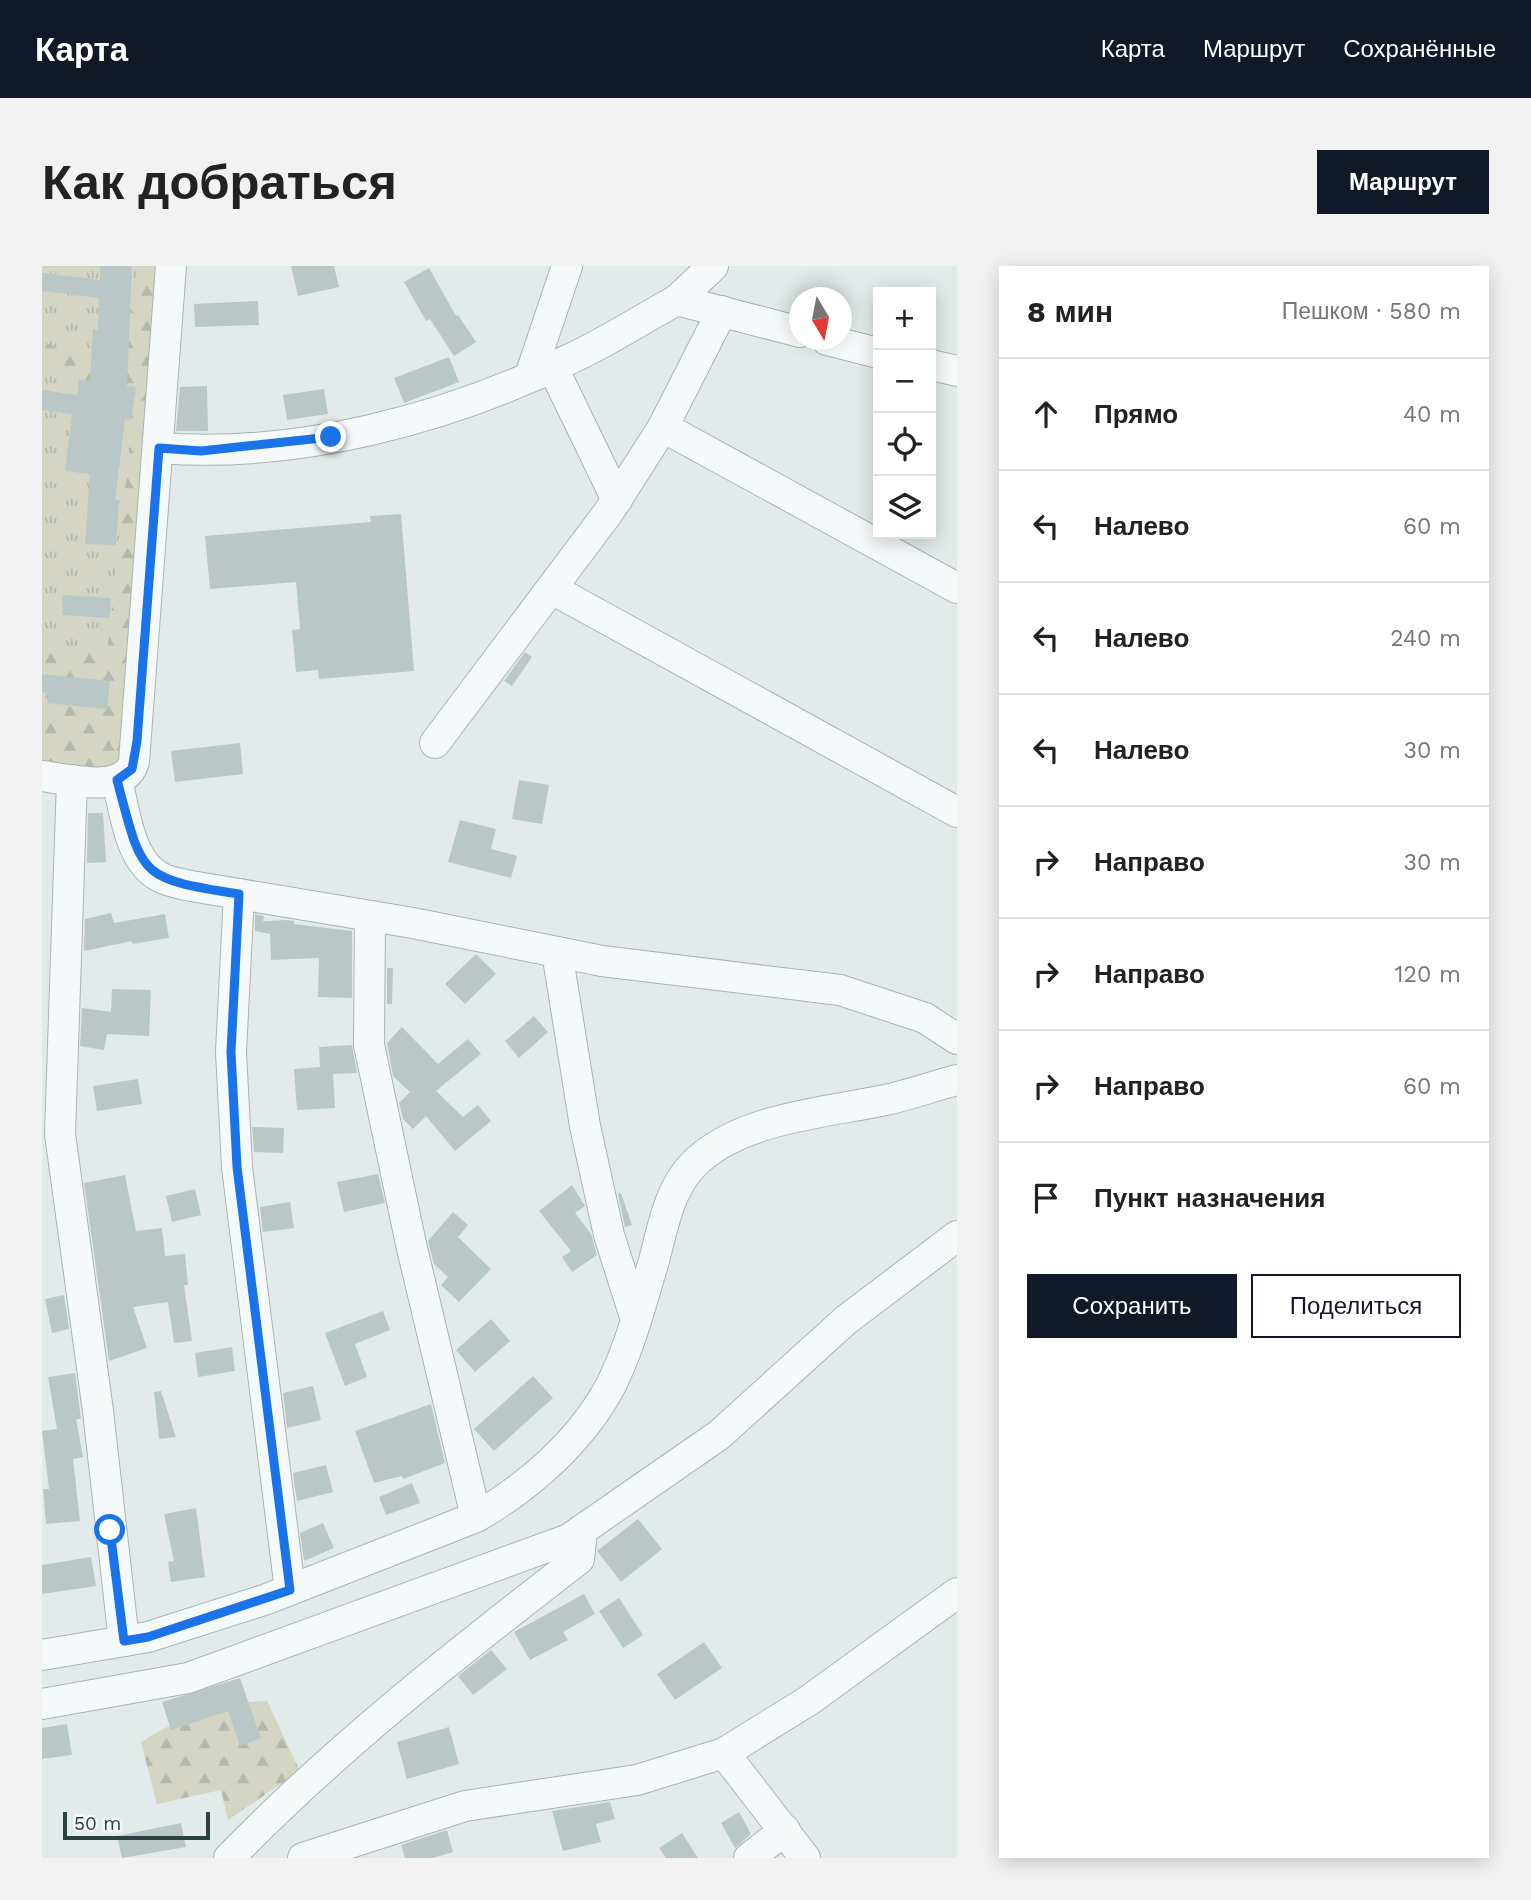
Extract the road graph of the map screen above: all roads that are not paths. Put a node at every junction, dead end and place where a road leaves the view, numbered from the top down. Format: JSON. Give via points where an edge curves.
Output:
{"nodes":[{"id":1,"x":171,"y":266,"type":"edge"},
{"id":2,"x":567,"y":266,"type":"edge"},
{"id":3,"x":713,"y":266,"type":"edge"},
{"id":4,"x":677,"y":300,"type":"junction"},
{"id":5,"x":722,"y":312,"type":"junction"},
{"id":6,"x":789,"y":329,"type":"edge"},
{"id":7,"x":852,"y":346,"type":"edge"},
{"id":8,"x":873,"y":352,"type":"edge"},
{"id":9,"x":936,"y":366,"type":"edge"},
{"id":10,"x":957,"y":371,"type":"edge"},
{"id":11,"x":541,"y":372,"type":"junction"},
{"id":12,"x":663,"y":427,"type":"junction"},
{"id":13,"x":159,"y":448,"type":"junction"},
{"id":14,"x":617,"y":500,"type":"junction"},
{"id":15,"x":957,"y":588,"type":"edge"},
{"id":16,"x":552,"y":589,"type":"junction"},
{"id":17,"x":435,"y":744,"type":"dead end"},
{"id":18,"x":42,"y":776,"type":"edge"},
{"id":19,"x":72,"y":780,"type":"junction"},
{"id":20,"x":117,"y":780,"type":"junction"},
{"id":21,"x":957,"y":812,"type":"edge"},
{"id":22,"x":239,"y":894,"type":"junction"},
{"id":23,"x":370,"y":916,"type":"junction"},
{"id":24,"x":557,"y":952,"type":"junction"},
{"id":25,"x":957,"y":1039,"type":"edge"},
{"id":26,"x":957,"y":1080,"type":"edge"},
{"id":27,"x":957,"y":1236,"type":"edge"},
{"id":28,"x":636,"y":1321,"type":"junction"},
{"id":29,"x":476,"y":1517,"type":"junction"},
{"id":30,"x":582,"y":1531,"type":"junction"},
{"id":31,"x":290,"y":1590,"type":"junction"},
{"id":32,"x":957,"y":1593,"type":"edge"},
{"id":33,"x":124,"y":1641,"type":"junction"},
{"id":34,"x":42,"y":1655,"type":"edge"},
{"id":35,"x":42,"y":1704,"type":"edge"},
{"id":36,"x":724,"y":1754,"type":"junction"},
{"id":37,"x":785,"y":1830,"type":"junction"},
{"id":38,"x":229,"y":1858,"type":"edge"},
{"id":39,"x":303,"y":1858,"type":"edge"},
{"id":40,"x":749,"y":1858,"type":"edge"},
{"id":41,"x":805,"y":1858,"type":"edge"}],
"edges":[{"from":1,"to":13,"type":"street"},
{"from":2,"to":11,"type":"street"},
{"from":3,"to":4,"type":"street"},
{"from":4,"to":5,"type":"street"},
{"from":4,"to":11,"type":"street"},
{"from":5,"to":6,"type":"street"},
{"from":5,"to":12,"type":"street"},
{"from":7,"to":8,"type":"street"},
{"from":9,"to":10,"type":"street"},
{"from":11,"to":13,"type":"street","via":[[456,407],[396,425],[226,449]]},
{"from":11,"to":14,"type":"street"},
{"from":12,"to":14,"type":"street"},
{"from":12,"to":15,"type":"street"},
{"from":13,"to":20,"type":"street","via":[[137,741],[132,769]]},
{"from":14,"to":16,"type":"street"},
{"from":16,"to":17,"type":"street"},
{"from":16,"to":21,"type":"street"},
{"from":18,"to":19,"type":"street"},
{"from":19,"to":20,"type":"street"},
{"from":19,"to":33,"type":"street","via":[[60,1134]]},
{"from":20,"to":22,"type":"street","via":[[139,855],[148,869],[161,878]]},
{"from":22,"to":23,"type":"street"},
{"from":22,"to":31,"type":"street","via":[[231,1052],[237,1167]]},
{"from":23,"to":24,"type":"street"},
{"from":23,"to":29,"type":"street","via":[[369,1045]]},
{"from":24,"to":25,"type":"street","via":[[840,990],[925,1018]]},
{"from":24,"to":28,"type":"street","via":[[593,1162],[609,1235]]},
{"from":26,"to":28,"type":"street","via":[[888,1100],[777,1120],[722,1144],[692,1166],[671,1200]]},
{"from":27,"to":30,"type":"street","via":[[846,1320],[719,1435]]},
{"from":28,"to":29,"type":"street","via":[[611,1385],[565,1449]]},
{"from":29,"to":31,"type":"street"},
{"from":30,"to":35,"type":"street","via":[[188,1678]]},
{"from":30,"to":38,"type":"street","via":[[579,1559],[433,1672],[275,1811]]},
{"from":31,"to":33,"type":"street"},
{"from":32,"to":36,"type":"street","via":[[808,1701]]},
{"from":33,"to":34,"type":"street"},
{"from":36,"to":37,"type":"street"},
{"from":36,"to":39,"type":"street","via":[[637,1780],[465,1806]]},
{"from":37,"to":40,"type":"street"},
{"from":37,"to":41,"type":"street"}]}
